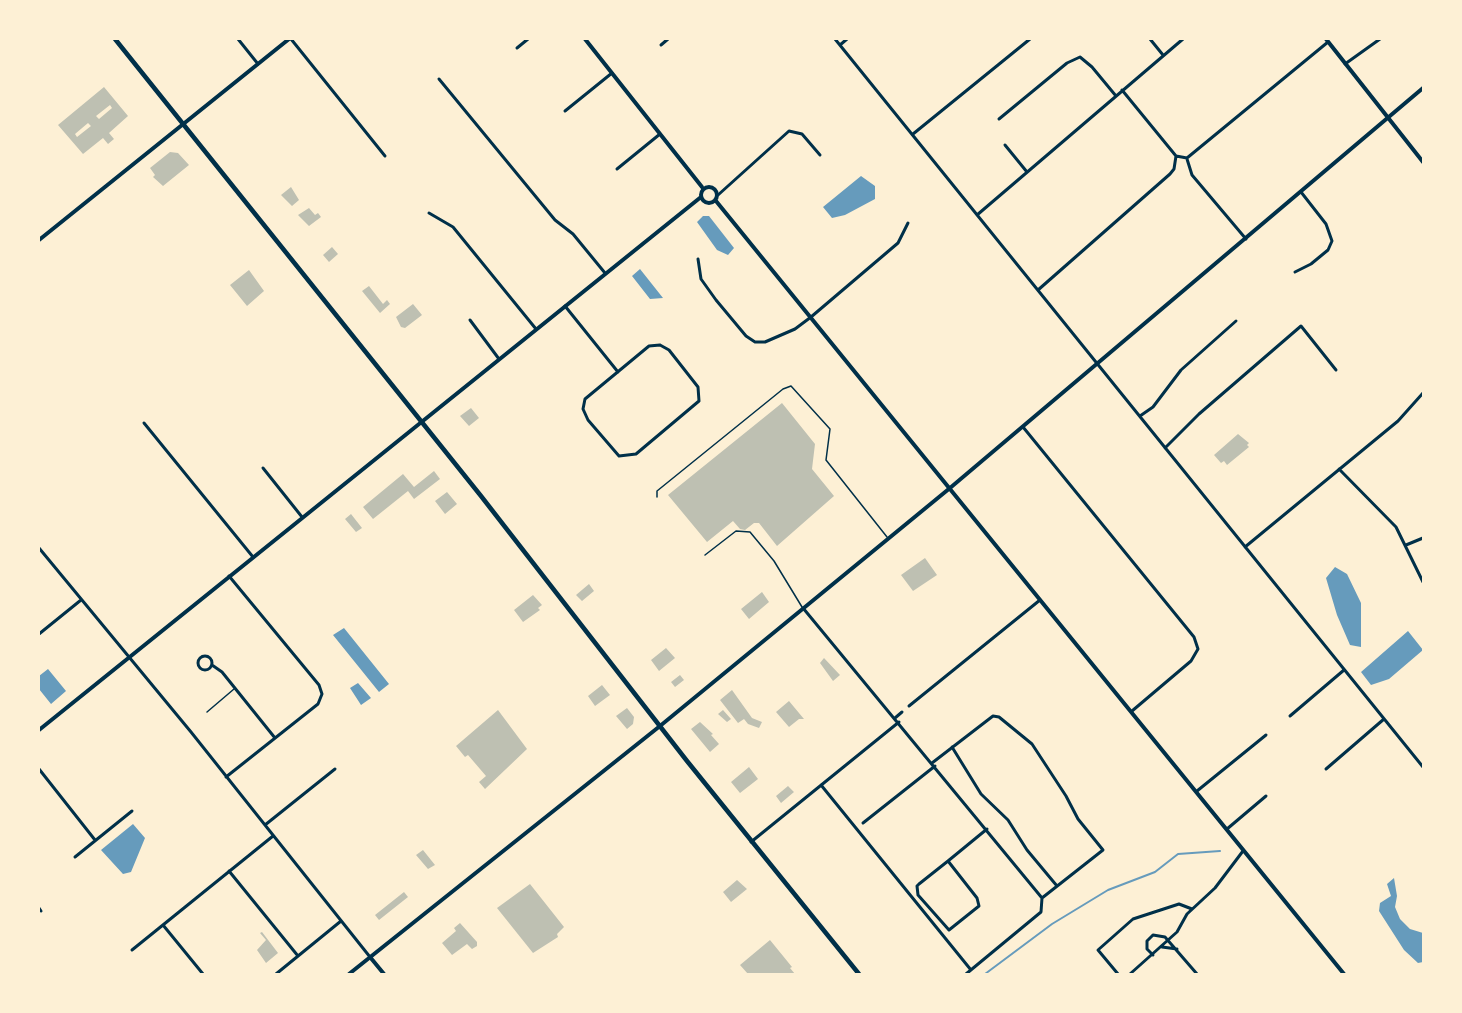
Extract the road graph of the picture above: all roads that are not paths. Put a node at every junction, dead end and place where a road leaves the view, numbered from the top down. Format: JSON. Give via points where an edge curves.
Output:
{"nodes":[{"id":1,"x":115,"y":39,"type":"edge"},
{"id":2,"x":238,"y":39,"type":"edge"},
{"id":3,"x":290,"y":39,"type":"edge"},
{"id":4,"x":528,"y":39,"type":"edge"},
{"id":5,"x":585,"y":39,"type":"edge"},
{"id":6,"x":668,"y":39,"type":"edge"},
{"id":7,"x":835,"y":39,"type":"edge"},
{"id":8,"x":847,"y":39,"type":"edge"},
{"id":9,"x":1030,"y":39,"type":"edge"},
{"id":10,"x":1150,"y":39,"type":"edge"},
{"id":11,"x":1183,"y":39,"type":"edge"},
{"id":12,"x":1380,"y":39,"type":"edge"},
{"id":13,"x":1327,"y":41,"type":"edge"},
{"id":14,"x":661,"y":45,"type":"dead end"},
{"id":15,"x":840,"y":45,"type":"junction"},
{"id":16,"x":517,"y":48,"type":"dead end"},
{"id":17,"x":1163,"y":55,"type":"junction"},
{"id":18,"x":258,"y":64,"type":"junction"},
{"id":19,"x":1345,"y":64,"type":"junction"},
{"id":20,"x":612,"y":73,"type":"junction"},
{"id":21,"x":440,"y":79,"type":"dead end"},
{"id":22,"x":1423,"y":88,"type":"edge"},
{"id":23,"x":1122,"y":90,"type":"junction"},
{"id":24,"x":1116,"y":96,"type":"junction"},
{"id":25,"x":566,"y":111,"type":"dead end"},
{"id":26,"x":999,"y":119,"type":"dead end"},
{"id":27,"x":1388,"y":119,"type":"junction"},
{"id":28,"x":184,"y":123,"type":"junction"},
{"id":29,"x":660,"y":134,"type":"junction"},
{"id":30,"x":912,"y":135,"type":"junction"},
{"id":31,"x":1005,"y":145,"type":"dead end"},
{"id":32,"x":820,"y":155,"type":"dead end"},
{"id":33,"x":385,"y":156,"type":"dead end"},
{"id":34,"x":1176,"y":156,"type":"junction"},
{"id":35,"x":1185,"y":159,"type":"junction"},
{"id":36,"x":1423,"y":162,"type":"edge"},
{"id":37,"x":617,"y":169,"type":"dead end"},
{"id":38,"x":1027,"y":172,"type":"junction"},
{"id":39,"x":702,"y":187,"type":"junction"},
{"id":40,"x":1300,"y":192,"type":"junction"},
{"id":41,"x":718,"y":195,"type":"junction"},
{"id":42,"x":701,"y":196,"type":"junction"},
{"id":43,"x":716,"y":201,"type":"junction"},
{"id":44,"x":429,"y":213,"type":"dead end"},
{"id":45,"x":977,"y":215,"type":"junction"},
{"id":46,"x":908,"y":223,"type":"dead end"},
{"id":47,"x":1246,"y":239,"type":"junction"},
{"id":48,"x":39,"y":240,"type":"edge"},
{"id":49,"x":698,"y":259,"type":"dead end"},
{"id":50,"x":1295,"y":272,"type":"dead end"},
{"id":51,"x":605,"y":273,"type":"junction"},
{"id":52,"x":1038,"y":290,"type":"junction"},
{"id":53,"x":564,"y":306,"type":"junction"},
{"id":54,"x":811,"y":317,"type":"junction"},
{"id":55,"x":470,"y":320,"type":"dead end"},
{"id":56,"x":1236,"y":321,"type":"dead end"},
{"id":57,"x":536,"y":329,"type":"junction"},
{"id":58,"x":499,"y":359,"type":"junction"},
{"id":59,"x":1097,"y":364,"type":"junction"},
{"id":60,"x":1336,"y":370,"type":"dead end"},
{"id":61,"x":618,"y":372,"type":"junction"},
{"id":62,"x":1423,"y":393,"type":"edge"},
{"id":63,"x":1140,"y":416,"type":"junction"},
{"id":64,"x":421,"y":422,"type":"junction"},
{"id":65,"x":144,"y":423,"type":"dead end"},
{"id":66,"x":1023,"y":427,"type":"junction"},
{"id":67,"x":1166,"y":448,"type":"junction"},
{"id":68,"x":263,"y":468,"type":"dead end"},
{"id":69,"x":1339,"y":469,"type":"junction"},
{"id":70,"x":950,"y":488,"type":"junction"},
{"id":71,"x":657,"y":497,"type":"dead end"},
{"id":72,"x":302,"y":517,"type":"junction"},
{"id":73,"x":888,"y":538,"type":"junction"},
{"id":74,"x":1423,"y":538,"type":"edge"},
{"id":75,"x":1406,"y":545,"type":"junction"},
{"id":76,"x":1245,"y":547,"type":"junction"},
{"id":77,"x":39,"y":549,"type":"edge"},
{"id":78,"x":705,"y":555,"type":"dead end"},
{"id":79,"x":253,"y":557,"type":"junction"},
{"id":80,"x":229,"y":576,"type":"junction"},
{"id":81,"x":1423,"y":582,"type":"edge"},
{"id":82,"x":81,"y":600,"type":"junction"},
{"id":83,"x":1040,"y":600,"type":"junction"},
{"id":84,"x":803,"y":608,"type":"junction"},
{"id":85,"x":39,"y":634,"type":"edge"},
{"id":86,"x":129,"y":658,"type":"junction"},
{"id":87,"x":212,"y":665,"type":"junction"},
{"id":88,"x":1344,"y":670,"type":"junction"},
{"id":89,"x":235,"y":688,"type":"junction"},
{"id":90,"x":909,"y":706,"type":"dead end"},
{"id":91,"x":1132,"y":711,"type":"junction"},
{"id":92,"x":207,"y":712,"type":"dead end"},
{"id":93,"x":902,"y":712,"type":"dead end"},
{"id":94,"x":1290,"y":716,"type":"dead end"},
{"id":95,"x":895,"y":718,"type":"junction"},
{"id":96,"x":1384,"y":719,"type":"junction"},
{"id":97,"x":898,"y":722,"type":"junction"},
{"id":98,"x":660,"y":726,"type":"junction"},
{"id":99,"x":39,"y":730,"type":"edge"},
{"id":100,"x":1266,"y":735,"type":"dead end"},
{"id":101,"x":275,"y":738,"type":"junction"},
{"id":102,"x":952,"y":747,"type":"junction"},
{"id":103,"x":934,"y":765,"type":"junction"},
{"id":104,"x":1423,"y":767,"type":"edge"},
{"id":105,"x":39,"y":769,"type":"edge"},
{"id":106,"x":335,"y":769,"type":"dead end"},
{"id":107,"x":1326,"y":769,"type":"dead end"},
{"id":108,"x":226,"y":777,"type":"junction"},
{"id":109,"x":820,"y":785,"type":"junction"},
{"id":110,"x":1197,"y":791,"type":"junction"},
{"id":111,"x":1266,"y":796,"type":"dead end"},
{"id":112,"x":132,"y":811,"type":"dead end"},
{"id":113,"x":863,"y":823,"type":"dead end"},
{"id":114,"x":265,"y":825,"type":"junction"},
{"id":115,"x":987,"y":829,"type":"junction"},
{"id":116,"x":1227,"y":829,"type":"junction"},
{"id":117,"x":273,"y":836,"type":"junction"},
{"id":118,"x":96,"y":840,"type":"junction"},
{"id":119,"x":752,"y":842,"type":"junction"},
{"id":120,"x":1244,"y":850,"type":"junction"},
{"id":121,"x":75,"y":857,"type":"dead end"},
{"id":122,"x":948,"y":861,"type":"junction"},
{"id":123,"x":229,"y":871,"type":"junction"},
{"id":124,"x":1057,"y":886,"type":"junction"},
{"id":125,"x":1042,"y":898,"type":"junction"},
{"id":126,"x":1192,"y":909,"type":"junction"},
{"id":127,"x":341,"y":921,"type":"junction"},
{"id":128,"x":163,"y":924,"type":"junction"},
{"id":129,"x":1170,"y":940,"type":"junction"},
{"id":130,"x":1162,"y":947,"type":"junction"},
{"id":131,"x":1177,"y":949,"type":"junction"},
{"id":132,"x":132,"y":950,"type":"dead end"},
{"id":133,"x":1153,"y":955,"type":"junction"},
{"id":134,"x":298,"y":956,"type":"junction"},
{"id":135,"x":370,"y":957,"type":"junction"},
{"id":136,"x":971,"y":970,"type":"junction"},
{"id":137,"x":203,"y":974,"type":"edge"},
{"id":138,"x":276,"y":974,"type":"edge"},
{"id":139,"x":349,"y":974,"type":"edge"},
{"id":140,"x":384,"y":974,"type":"edge"},
{"id":141,"x":859,"y":974,"type":"edge"},
{"id":142,"x":966,"y":974,"type":"edge"},
{"id":143,"x":1118,"y":974,"type":"edge"},
{"id":144,"x":1130,"y":974,"type":"edge"},
{"id":145,"x":1197,"y":974,"type":"edge"},
{"id":146,"x":1344,"y":974,"type":"edge"}],
"edges":[{"from":1,"to":28,"type":"main road"},
{"from":2,"to":18,"type":"street"},
{"from":3,"to":18,"type":"street"},
{"from":3,"to":33,"type":"street"},
{"from":4,"to":16,"type":"street"},
{"from":5,"to":20,"type":"street"},
{"from":6,"to":14,"type":"street"},
{"from":7,"to":15,"type":"street"},
{"from":8,"to":15,"type":"street"},
{"from":9,"to":30,"type":"street"},
{"from":10,"to":17,"type":"street"},
{"from":11,"to":17,"type":"street"},
{"from":12,"to":19,"type":"street"},
{"from":13,"to":19,"type":"street"},
{"from":13,"to":35,"type":"street"},
{"from":15,"to":30,"type":"street"},
{"from":17,"to":23,"type":"street"},
{"from":18,"to":28,"type":"street"},
{"from":19,"to":27,"type":"street"},
{"from":20,"to":25,"type":"street"},
{"from":20,"to":29,"type":"street"},
{"from":21,"to":51,"type":"street","via":[[555,220],[573,234]]},
{"from":22,"to":27,"type":"street"},
{"from":23,"to":24,"type":"street"},
{"from":23,"to":34,"type":"street"},
{"from":24,"to":26,"type":"street","via":[[1080,57],[1067,63]]},
{"from":24,"to":38,"type":"street"},
{"from":27,"to":36,"type":"street"},
{"from":27,"to":40,"type":"street"},
{"from":28,"to":48,"type":"street"},
{"from":28,"to":64,"type":"main road"},
{"from":29,"to":37,"type":"street"},
{"from":29,"to":39,"type":"street"},
{"from":30,"to":45,"type":"street"},
{"from":31,"to":38,"type":"street"},
{"from":32,"to":41,"type":"street","via":[[805,136],[789,131]]},
{"from":34,"to":35,"type":"street"},
{"from":34,"to":52,"type":"street","via":[[1170,174]]},
{"from":35,"to":47,"type":"street","via":[[1192,175]]},
{"from":38,"to":45,"type":"street"},
{"from":39,"to":41,"type":"street"},
{"from":39,"to":42,"type":"street"},
{"from":40,"to":47,"type":"street"},
{"from":40,"to":50,"type":"street","via":[[1326,224],[1332,241],[1328,250]]},
{"from":41,"to":43,"type":"street"},
{"from":42,"to":43,"type":"street","via":[[711,203]]},
{"from":42,"to":51,"type":"street"},
{"from":43,"to":54,"type":"street"},
{"from":44,"to":57,"type":"street","via":[[453,227]]},
{"from":45,"to":52,"type":"street"},
{"from":46,"to":54,"type":"street","via":[[898,243]]},
{"from":47,"to":59,"type":"street"},
{"from":49,"to":54,"type":"street","via":[[703,282],[746,336],[758,342],[774,339]]},
{"from":51,"to":53,"type":"street"},
{"from":52,"to":59,"type":"street"},
{"from":53,"to":57,"type":"street"},
{"from":53,"to":61,"type":"street"},
{"from":54,"to":70,"type":"street"},
{"from":55,"to":58,"type":"street"},
{"from":56,"to":63,"type":"street","via":[[1181,370],[1153,407]]},
{"from":57,"to":58,"type":"street"},
{"from":58,"to":64,"type":"street"},
{"from":59,"to":63,"type":"street"},
{"from":59,"to":66,"type":"street"},
{"from":60,"to":67,"type":"street","via":[[1300,326]]},
{"from":61,"to":61,"type":"street","via":[[649,346],[660,345],[669,350],[701,395],[696,405],[662,433],[636,454],[625,457],[616,454],[583,409],[587,396]]},
{"from":62,"to":69,"type":"street","via":[[1398,421]]},
{"from":63,"to":67,"type":"street"},
{"from":64,"to":72,"type":"street"},
{"from":64,"to":98,"type":"main road"},
{"from":65,"to":79,"type":"street"},
{"from":66,"to":70,"type":"street"},
{"from":66,"to":91,"type":"street","via":[[1194,637],[1198,649],[1191,661]]},
{"from":67,"to":76,"type":"street"},
{"from":68,"to":72,"type":"street"},
{"from":69,"to":75,"type":"street","via":[[1396,527]]},
{"from":69,"to":76,"type":"street"},
{"from":70,"to":73,"type":"street"},
{"from":70,"to":83,"type":"street"},
{"from":71,"to":73,"type":"lane","via":[[657,491],[791,386],[830,429],[826,460]]},
{"from":72,"to":79,"type":"street"},
{"from":73,"to":84,"type":"street"},
{"from":74,"to":75,"type":"street"},
{"from":75,"to":81,"type":"street"},
{"from":76,"to":88,"type":"street"},
{"from":77,"to":82,"type":"street"},
{"from":78,"to":84,"type":"lane","via":[[736,531],[750,532],[774,561]]},
{"from":79,"to":80,"type":"street"},
{"from":80,"to":86,"type":"street"},
{"from":80,"to":101,"type":"street","via":[[320,685],[318,704]]},
{"from":82,"to":85,"type":"street"},
{"from":82,"to":86,"type":"street"},
{"from":83,"to":90,"type":"street"},
{"from":83,"to":91,"type":"street"},
{"from":84,"to":95,"type":"street"},
{"from":84,"to":98,"type":"street"},
{"from":86,"to":99,"type":"street"},
{"from":86,"to":108,"type":"street"},
{"from":87,"to":87,"type":"street","via":[[209,656],[198,660],[201,669]]},
{"from":87,"to":89,"type":"street"},
{"from":88,"to":94,"type":"street"},
{"from":88,"to":96,"type":"street"},
{"from":89,"to":92,"type":"lane"},
{"from":89,"to":101,"type":"street"},
{"from":91,"to":110,"type":"street"},
{"from":93,"to":95,"type":"street"},
{"from":95,"to":97,"type":"street"},
{"from":96,"to":104,"type":"street"},
{"from":96,"to":107,"type":"street"},
{"from":97,"to":103,"type":"street"},
{"from":97,"to":109,"type":"street"},
{"from":98,"to":119,"type":"main road"},
{"from":98,"to":135,"type":"street"},
{"from":100,"to":110,"type":"street"},
{"from":101,"to":108,"type":"street"},
{"from":102,"to":103,"type":"street"},
{"from":102,"to":124,"type":"street","via":[[981,794],[1008,820]]},
{"from":102,"to":124,"type":"street","via":[[993,716],[1032,744],[1078,819],[1103,850]]},
{"from":103,"to":113,"type":"street"},
{"from":103,"to":115,"type":"street"},
{"from":105,"to":118,"type":"street"},
{"from":106,"to":114,"type":"street"},
{"from":108,"to":114,"type":"street"},
{"from":109,"to":119,"type":"street"},
{"from":109,"to":136,"type":"street"},
{"from":110,"to":116,"type":"street"},
{"from":111,"to":116,"type":"street"},
{"from":112,"to":118,"type":"street"},
{"from":114,"to":117,"type":"street"},
{"from":115,"to":122,"type":"street"},
{"from":115,"to":125,"type":"street"},
{"from":116,"to":120,"type":"street"},
{"from":117,"to":123,"type":"street"},
{"from":117,"to":127,"type":"street"},
{"from":118,"to":121,"type":"street"},
{"from":119,"to":141,"type":"main road"},
{"from":120,"to":126,"type":"street","via":[[1215,888]]},
{"from":120,"to":146,"type":"street"},
{"from":122,"to":122,"type":"street","via":[[979,901],[976,909],[951,929],[946,928],[916,890]]},
{"from":123,"to":128,"type":"street"},
{"from":123,"to":134,"type":"street"},
{"from":124,"to":125,"type":"street"},
{"from":125,"to":136,"type":"street","via":[[1041,912]]},
{"from":126,"to":129,"type":"street"},
{"from":126,"to":143,"type":"street","via":[[1179,904],[1133,919],[1098,950]]},
{"from":127,"to":134,"type":"street"},
{"from":127,"to":135,"type":"street"},
{"from":128,"to":132,"type":"street"},
{"from":128,"to":137,"type":"street"},
{"from":129,"to":130,"type":"street"},
{"from":129,"to":131,"type":"street"},
{"from":129,"to":133,"type":"street","via":[[1158,934],[1150,937],[1147,949]]},
{"from":130,"to":131,"type":"street"},
{"from":130,"to":133,"type":"street"},
{"from":131,"to":145,"type":"street"},
{"from":133,"to":144,"type":"street"},
{"from":134,"to":138,"type":"street"},
{"from":135,"to":139,"type":"street"},
{"from":135,"to":140,"type":"street"},
{"from":136,"to":142,"type":"street"}]}
